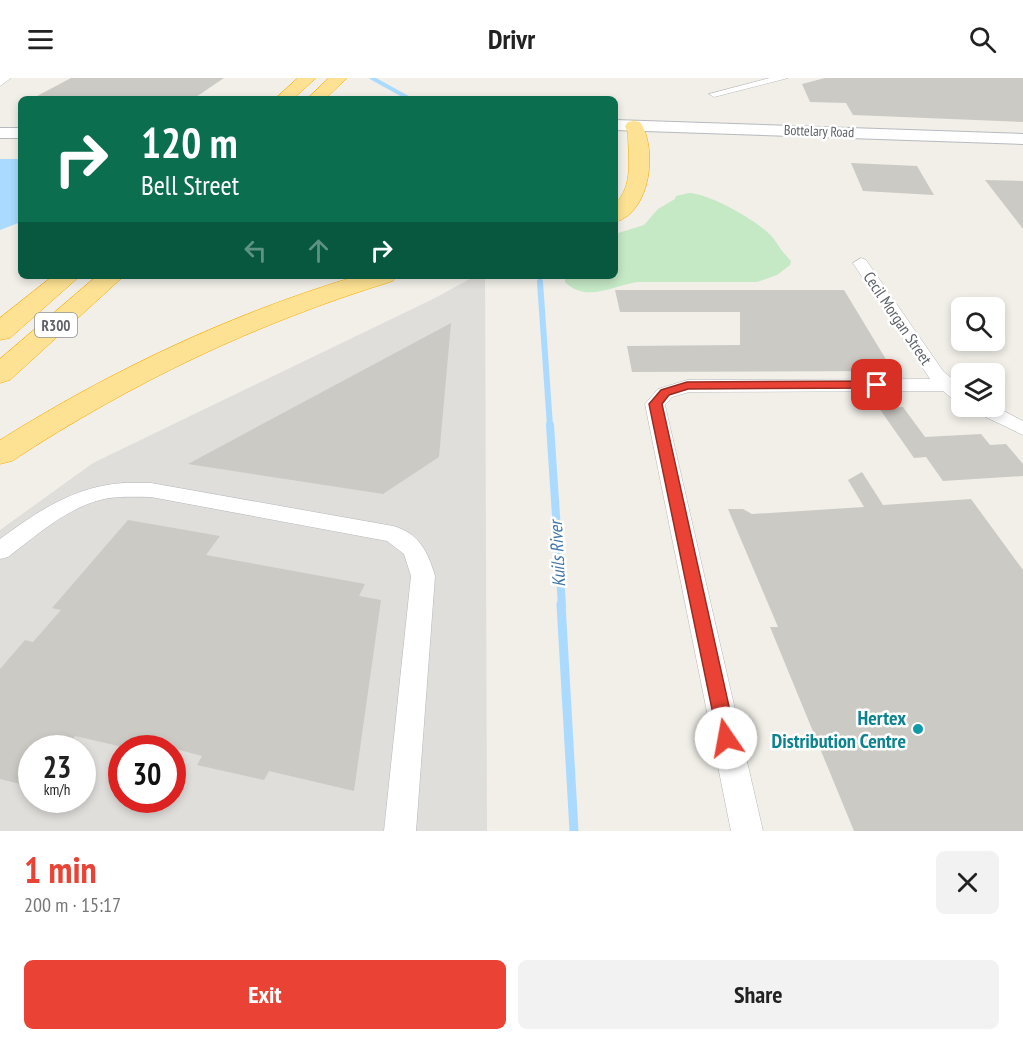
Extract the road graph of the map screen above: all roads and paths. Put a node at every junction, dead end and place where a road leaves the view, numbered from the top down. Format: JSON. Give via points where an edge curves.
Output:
{"nodes":[{"id":1,"x":6,"y":78,"type":"edge"},
{"id":2,"x":308,"y":78,"type":"edge"},
{"id":3,"x":783,"y":78,"type":"edge"},
{"id":4,"x":338,"y":79,"type":"edge"},
{"id":5,"x":0,"y":83,"type":"edge"},
{"id":6,"x":714,"y":94,"type":"dead end"},
{"id":7,"x":287,"y":96,"type":"edge"},
{"id":8,"x":318,"y":96,"type":"edge"},
{"id":9,"x":18,"y":125,"type":"edge"},
{"id":10,"x":0,"y":126,"type":"edge"},
{"id":11,"x":625,"y":129,"type":"edge"},
{"id":12,"x":0,"y":133,"type":"edge"},
{"id":13,"x":18,"y":133,"type":"edge"},
{"id":14,"x":1023,"y":139,"type":"edge"},
{"id":15,"x":1023,"y":146,"type":"edge"},
{"id":16,"x":618,"y":212,"type":"edge"},
{"id":17,"x":861,"y":263,"type":"dead end"},
{"id":18,"x":64,"y":279,"type":"edge"},
{"id":19,"x":109,"y":279,"type":"edge"},
{"id":20,"x":375,"y":279,"type":"edge"},
{"id":21,"x":0,"y":332,"type":"edge"},
{"id":22,"x":0,"y":374,"type":"edge"},
{"id":23,"x":951,"y":389,"type":"edge"},
{"id":24,"x":951,"y":391,"type":"edge"},
{"id":25,"x":1000,"y":417,"type":"edge"},
{"id":26,"x":1023,"y":429,"type":"edge"},
{"id":27,"x":0,"y":454,"type":"edge"},
{"id":28,"x":0,"y":551,"type":"edge"},
{"id":29,"x":400,"y":831,"type":"edge"},
{"id":30,"x":747,"y":831,"type":"edge"}],
"edges":[{"from":1,"to":5,"type":"street"},
{"from":2,"to":7,"type":"highway"},
{"from":3,"to":6,"type":"street"},
{"from":4,"to":8,"type":"highway"},
{"from":9,"to":10,"type":"main road"},
{"from":11,"to":14,"type":"main road","name":"Bottelary Road"},
{"from":11,"to":15,"type":"main road","name":"Bottelary Road"},
{"from":11,"to":16,"type":"highway","via":[[638,188]]},
{"from":12,"to":13,"type":"main road"},
{"from":17,"to":23,"type":"street","name":"Cecil Morgan Street","via":[[929,365]]},
{"from":18,"to":21,"type":"highway","number":"R300"},
{"from":19,"to":22,"type":"highway","number":"R300"},
{"from":20,"to":27,"type":"highway","via":[[285,308],[202,342],[82,403]]},
{"from":24,"to":30,"type":"street","via":[[687,386],[665,393],[655,404]]},
{"from":25,"to":26,"type":"street"},
{"from":28,"to":29,"type":"street","via":[[72,502],[119,490],[151,490],[393,534],[410,543],[423,576]]}]}
